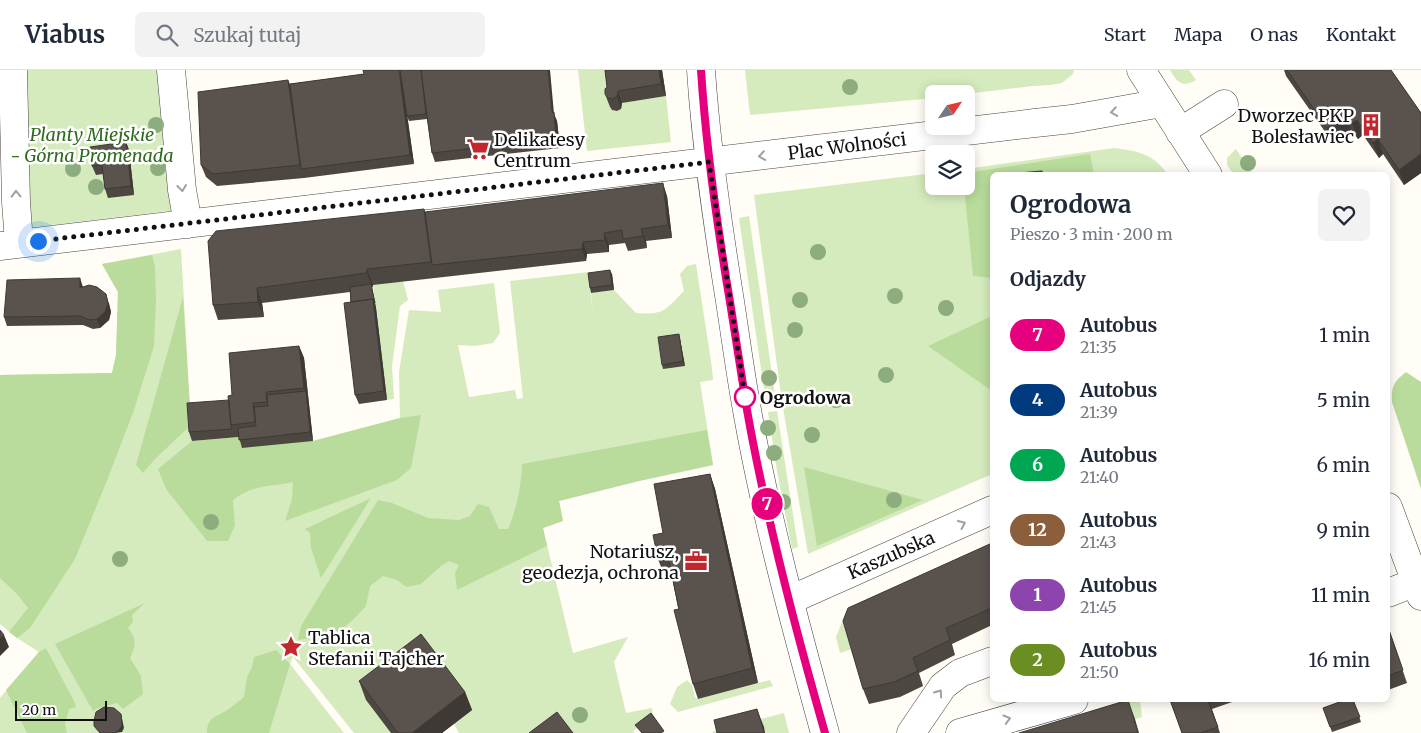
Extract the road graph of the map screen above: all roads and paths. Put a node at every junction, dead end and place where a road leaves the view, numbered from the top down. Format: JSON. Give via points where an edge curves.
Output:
{"nodes":[{"id":1,"x":13,"y":70,"type":"edge"},
{"id":2,"x":170,"y":70,"type":"edge"},
{"id":3,"x":701,"y":70,"type":"edge"},
{"id":4,"x":1141,"y":70,"type":"edge"},
{"id":5,"x":1162,"y":103,"type":"junction"},
{"id":6,"x":1224,"y":104,"type":"dead end"},
{"id":7,"x":1180,"y":132,"type":"junction"},
{"id":8,"x":709,"y":162,"type":"junction"},
{"id":9,"x":1206,"y":172,"type":"edge"},
{"id":10,"x":188,"y":224,"type":"junction"},
{"id":11,"x":10,"y":244,"type":"edge"},
{"id":12,"x":990,"y":511,"type":"edge"},
{"id":13,"x":1390,"y":518,"type":"edge"},
{"id":14,"x":1393,"y":535,"type":"edge"},
{"id":15,"x":1418,"y":589,"type":"edge"},
{"id":16,"x":1390,"y":593,"type":"edge"},
{"id":17,"x":790,"y":600,"type":"junction"},
{"id":18,"x":990,"y":663,"type":"edge"},
{"id":19,"x":1067,"y":702,"type":"edge"},
{"id":20,"x":825,"y":733,"type":"edge"},
{"id":21,"x":912,"y":733,"type":"edge"},
{"id":22,"x":960,"y":733,"type":"edge"}],
"edges":[{"from":11,"to":1,"type":"street","one_way":true,"via":[[16,202]]},
{"from":2,"to":10,"type":"street","one_way":true},
{"from":3,"to":8,"type":"street"},
{"from":4,"to":5,"type":"street"},
{"from":5,"to":7,"type":"street"},
{"from":5,"to":8,"type":"street","name":"Plac Wolności","one_way":true,"via":[[1072,119]]},
{"from":6,"to":7,"type":"street"},
{"from":7,"to":9,"type":"street"},
{"from":8,"to":10,"type":"street","name":"Plac Wolności"},
{"from":8,"to":17,"type":"street","via":[[747,411]]},
{"from":10,"to":11,"type":"street","name":"Plac Wolności"},
{"from":17,"to":12,"type":"street","name":"Kaszubska","one_way":true},
{"from":13,"to":14,"type":"street"},
{"from":14,"to":15,"type":"street"},
{"from":15,"to":16,"type":"street"},
{"from":17,"to":20,"type":"street"},
{"from":21,"to":18,"type":"street","one_way":true,"via":[[943,686],[960,673]]},
{"from":22,"to":19,"type":"street","one_way":true}]}
